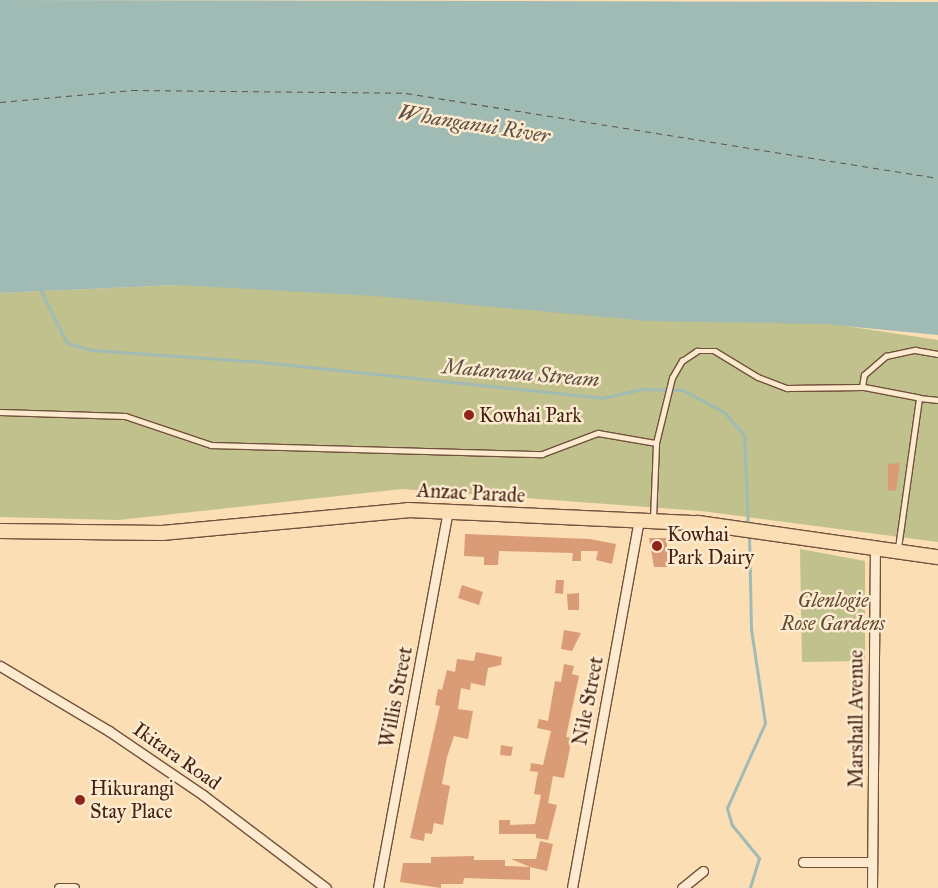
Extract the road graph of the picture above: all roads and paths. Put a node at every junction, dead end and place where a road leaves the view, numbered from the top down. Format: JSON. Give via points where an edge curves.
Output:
{"nodes":[{"id":1,"x":938,"y":354,"type":"edge"},
{"id":2,"x":862,"y":387,"type":"junction"},
{"id":3,"x":918,"y":398,"type":"junction"},
{"id":4,"x":938,"y":400,"type":"edge"},
{"id":5,"x":0,"y":412,"type":"edge"},
{"id":6,"x":656,"y":442,"type":"junction"},
{"id":7,"x":448,"y":512,"type":"junction"},
{"id":8,"x":646,"y":521,"type":"junction"},
{"id":9,"x":0,"y":531,"type":"edge"},
{"id":10,"x":875,"y":550,"type":"junction"},
{"id":11,"x":897,"y":552,"type":"junction"},
{"id":12,"x":938,"y":557,"type":"edge"},
{"id":13,"x":0,"y":666,"type":"edge"},
{"id":14,"x":803,"y":862,"type":"dead end"},
{"id":15,"x":872,"y":862,"type":"junction"},
{"id":16,"x":703,"y":871,"type":"dead end"},
{"id":17,"x":59,"y":888,"type":"edge"},
{"id":18,"x":74,"y":888,"type":"edge"},
{"id":19,"x":326,"y":888,"type":"edge"},
{"id":20,"x":378,"y":888,"type":"edge"},
{"id":21,"x":572,"y":888,"type":"edge"},
{"id":22,"x":682,"y":888,"type":"edge"},
{"id":23,"x":872,"y":888,"type":"edge"}],
"edges":[{"from":1,"to":2,"type":"lane","via":[[915,350],[886,356],[864,375]]},
{"from":2,"to":3,"type":"lane"},
{"from":2,"to":6,"type":"lane","via":[[787,388],[707,350],[682,361],[672,378],[664,399]]},
{"from":3,"to":4,"type":"lane"},
{"from":3,"to":11,"type":"lane"},
{"from":5,"to":6,"type":"lane","via":[[125,416],[211,446],[542,454],[598,432]]},
{"from":6,"to":8,"type":"lane"},
{"from":7,"to":8,"type":"main road","name":"Anzac Parade"},
{"from":7,"to":9,"type":"main road","name":"Anzac Parade","via":[[356,512],[162,533]]},
{"from":7,"to":20,"type":"street","name":"Willis Street"},
{"from":8,"to":10,"type":"main road","name":"Anzac Parade","via":[[736,528]]},
{"from":8,"to":21,"type":"street","name":"Nile Street"},
{"from":10,"to":11,"type":"main road","name":"Anzac Parade"},
{"from":10,"to":15,"type":"street","name":"Marshall Avenue"},
{"from":11,"to":12,"type":"main road","name":"Anzac Parade"},
{"from":13,"to":19,"type":"street","name":"Ikitara Road","via":[[109,730],[203,795]]},
{"from":14,"to":15,"type":"street"},
{"from":15,"to":23,"type":"street","name":"Marshall Avenue"},
{"from":16,"to":22,"type":"street"},
{"from":17,"to":18,"type":"street"}]}
